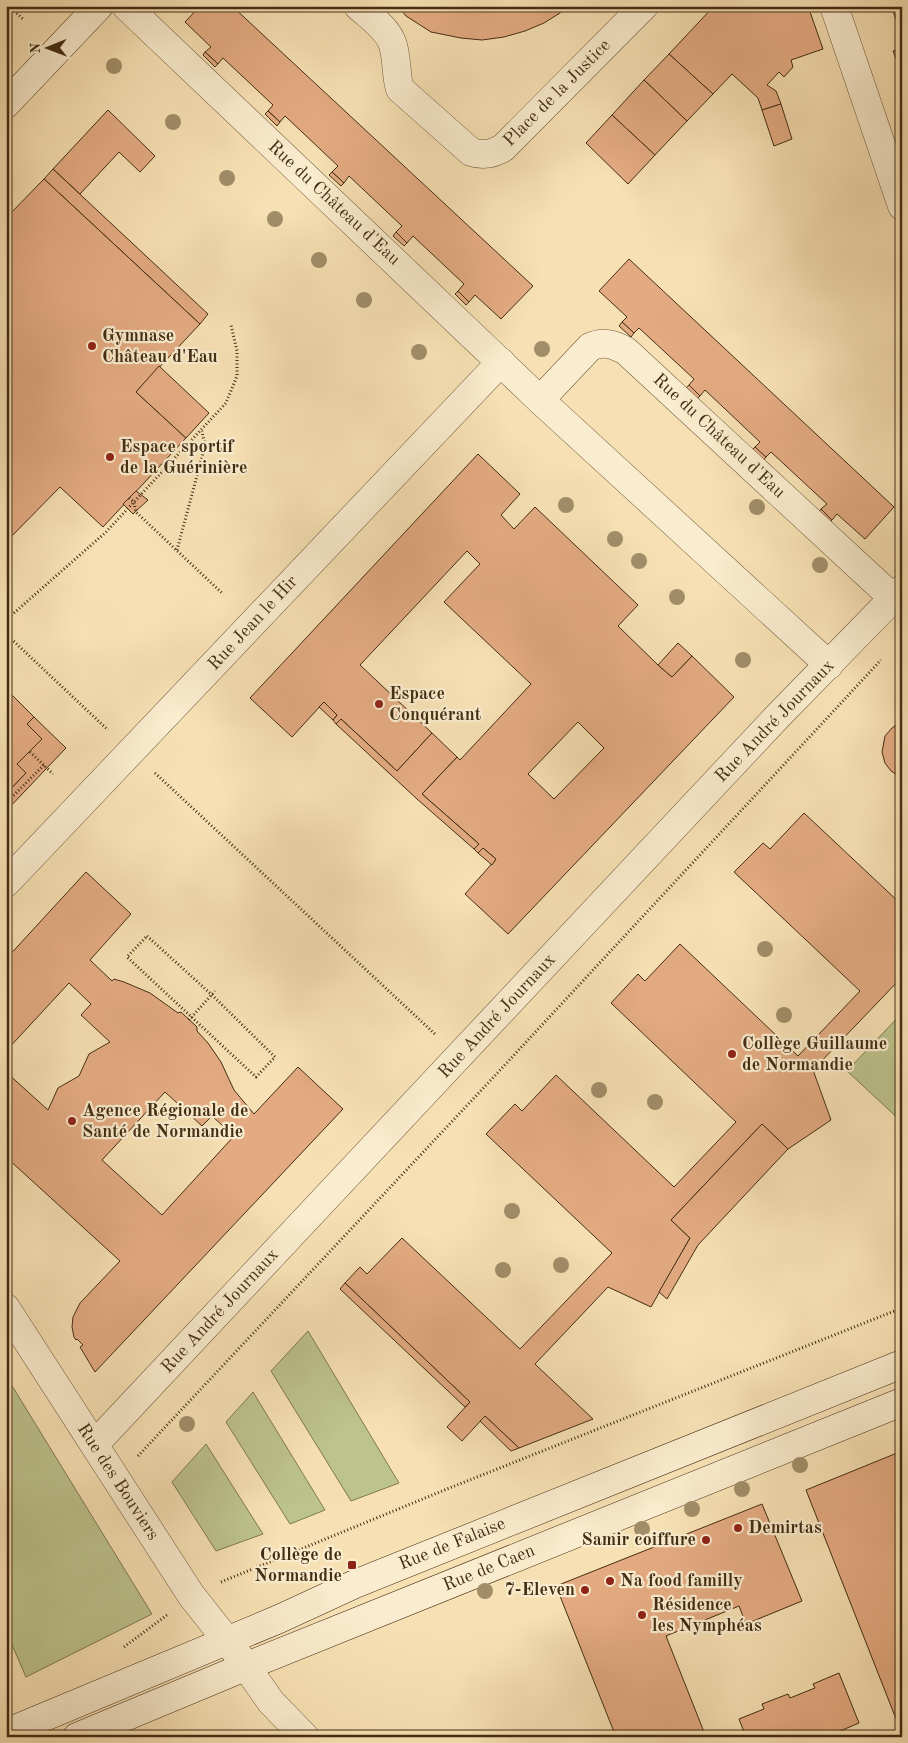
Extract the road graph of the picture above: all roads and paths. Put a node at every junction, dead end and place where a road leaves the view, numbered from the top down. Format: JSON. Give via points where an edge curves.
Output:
{"nodes":[{"id":1,"x":9,"y":6,"type":"edge"},
{"id":2,"x":99,"y":6,"type":"edge"},
{"id":3,"x":126,"y":6,"type":"edge"},
{"id":4,"x":358,"y":6,"type":"edge"},
{"id":5,"x":644,"y":6,"type":"edge"},
{"id":6,"x":834,"y":6,"type":"edge"},
{"id":7,"x":24,"y":20,"type":"dead end"},
{"id":8,"x":6,"y":104,"type":"edge"},
{"id":9,"x":902,"y":206,"type":"edge"},
{"id":10,"x":231,"y":324,"type":"dead end"},
{"id":11,"x":501,"y":362,"type":"junction"},
{"id":12,"x":540,"y":400,"type":"junction"},
{"id":13,"x":202,"y":430,"type":"junction"},
{"id":14,"x":129,"y":498,"type":"dead end"},
{"id":15,"x":134,"y":502,"type":"junction"},
{"id":16,"x":177,"y":551,"type":"junction"},
{"id":17,"x":897,"y":593,"type":"edge"},
{"id":18,"x":222,"y":594,"type":"dead end"},
{"id":19,"x":6,"y":620,"type":"edge"},
{"id":20,"x":6,"y":634,"type":"edge"},
{"id":21,"x":882,"y":659,"type":"dead end"},
{"id":22,"x":829,"y":665,"type":"junction"},
{"id":23,"x":112,"y":734,"type":"dead end"},
{"id":24,"x":30,"y":752,"type":"dead end"},
{"id":25,"x":44,"y":765,"type":"junction"},
{"id":26,"x":154,"y":773,"type":"dead end"},
{"id":27,"x":53,"y":774,"type":"dead end"},
{"id":28,"x":6,"y":803,"type":"edge"},
{"id":29,"x":6,"y":884,"type":"edge"},
{"id":30,"x":215,"y":991,"type":"dead end"},
{"id":31,"x":212,"y":995,"type":"junction"},
{"id":32,"x":190,"y":1018,"type":"junction"},
{"id":33,"x":437,"y":1036,"type":"dead end"},
{"id":34,"x":6,"y":1308,"type":"edge"},
{"id":35,"x":902,"y":1308,"type":"edge"},
{"id":36,"x":902,"y":1364,"type":"edge"},
{"id":37,"x":902,"y":1402,"type":"edge"},
{"id":38,"x":95,"y":1444,"type":"junction"},
{"id":39,"x":137,"y":1457,"type":"dead end"},
{"id":40,"x":191,"y":1595,"type":"junction"},
{"id":41,"x":120,"y":1650,"type":"dead end"},
{"id":42,"x":237,"y":1653,"type":"junction"},
{"id":43,"x":6,"y":1732,"type":"edge"},
{"id":44,"x":77,"y":1737,"type":"edge"},
{"id":45,"x":305,"y":1737,"type":"edge"}],
"edges":[{"from":1,"to":7,"type":"path"},
{"from":2,"to":8,"type":"street"},
{"from":3,"to":11,"type":"street","name":"Rue du Château d'Eau"},
{"from":4,"to":5,"type":"street","name":"Place de la Justice","via":[[392,41],[400,89],[471,152],[479,155],[488,155],[503,148]]},
{"from":6,"to":9,"type":"street"},
{"from":10,"to":13,"type":"path","via":[[238,376],[226,403]]},
{"from":11,"to":12,"type":"street","name":"Rue du Château d'Eau"},
{"from":11,"to":29,"type":"street","name":"Rue Jean le Hir"},
{"from":12,"to":17,"type":"street","name":"Rue du Château d'Eau","via":[[590,348],[610,344],[626,351]]},
{"from":12,"to":22,"type":"street","name":"Rue du Château d'Eau"},
{"from":13,"to":15,"type":"path"},
{"from":13,"to":16,"type":"path","via":[[205,446]]},
{"from":14,"to":15,"type":"path"},
{"from":15,"to":16,"type":"path","via":[[136,512]]},
{"from":15,"to":19,"type":"path","via":[[106,532]]},
{"from":16,"to":18,"type":"path"},
{"from":17,"to":22,"type":"street","name":"Rue André Journaux"},
{"from":20,"to":23,"type":"path"},
{"from":21,"to":39,"type":"path"},
{"from":22,"to":38,"type":"street","name":"Rue André Journaux"},
{"from":24,"to":25,"type":"path"},
{"from":25,"to":27,"type":"path"},
{"from":25,"to":28,"type":"path"},
{"from":26,"to":33,"type":"path"},
{"from":30,"to":31,"type":"path"},
{"from":31,"to":32,"type":"path"},
{"from":31,"to":32,"type":"path","via":[[147,936],[127,957]]},
{"from":31,"to":32,"type":"path","via":[[275,1057],[256,1077]]},
{"from":34,"to":38,"type":"street","name":"Rue des Bouviers"},
{"from":35,"to":40,"type":"path"},
{"from":36,"to":42,"type":"street","name":"Rue de Falaise","via":[[364,1580],[279,1620]]},
{"from":37,"to":42,"type":"street","name":"Rue de Caen"},
{"from":38,"to":40,"type":"street","name":"Rue des Bouviers"},
{"from":40,"to":41,"type":"path"},
{"from":40,"to":42,"type":"street","name":"Rue des Bouviers"},
{"from":42,"to":43,"type":"street","name":"Rue de Falaise"},
{"from":42,"to":44,"type":"street","name":"Rue de Caen"},
{"from":42,"to":45,"type":"street","name":"Rue des Bouviers","via":[[271,1702]]}]}
